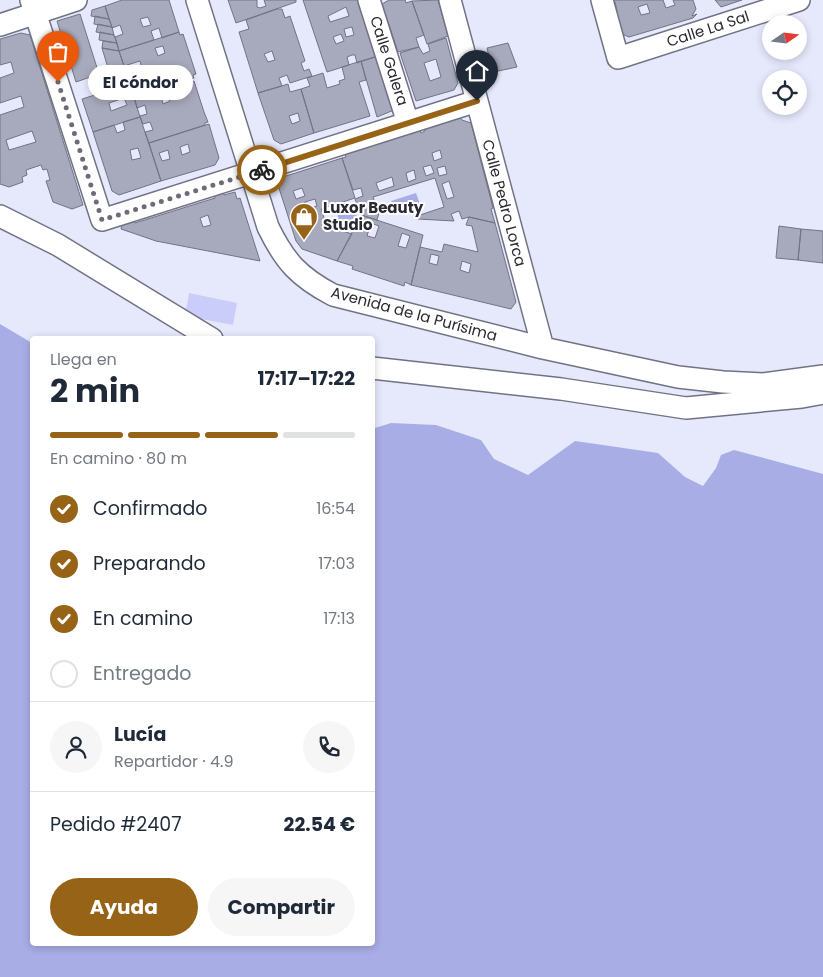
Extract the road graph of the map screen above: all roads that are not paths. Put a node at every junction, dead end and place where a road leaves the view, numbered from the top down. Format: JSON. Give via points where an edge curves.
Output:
{"nodes":[{"id":1,"x":76,"y":0,"type":"edge"},
{"id":2,"x":197,"y":0,"type":"edge"},
{"id":3,"x":369,"y":0,"type":"edge"},
{"id":4,"x":450,"y":0,"type":"edge"},
{"id":5,"x":602,"y":0,"type":"edge"},
{"id":6,"x":798,"y":0,"type":"edge"},
{"id":7,"x":33,"y":6,"type":"edge"},
{"id":8,"x":0,"y":25,"type":"edge"},
{"id":9,"x":477,"y":101,"type":"junction"},
{"id":10,"x":408,"y":123,"type":"junction"},
{"id":11,"x":251,"y":173,"type":"junction"},
{"id":12,"x":0,"y":216,"type":"edge"},
{"id":13,"x":207,"y":336,"type":"edge"},
{"id":14,"x":543,"y":348,"type":"junction"},
{"id":15,"x":375,"y":368,"type":"edge"},
{"id":16,"x":823,"y":376,"type":"edge"},
{"id":17,"x":823,"y":393,"type":"edge"}],
"edges":[{"from":1,"to":7,"type":"street"},
{"from":2,"to":11,"type":"street","name":"Avenida de la Purísima"},
{"from":3,"to":10,"type":"street","name":"Calle Galera"},
{"from":4,"to":9,"type":"street","name":"Calle Pedro Lorca"},
{"from":5,"to":6,"type":"street","name":"Calle La Sal","via":[[618,58]]},
{"from":7,"to":8,"type":"street"},
{"from":7,"to":11,"type":"street","via":[[102,220]]},
{"from":9,"to":10,"type":"street"},
{"from":9,"to":14,"type":"street","name":"Calle Pedro Lorca"},
{"from":10,"to":11,"type":"street"},
{"from":11,"to":14,"type":"street","name":"Avenida de la Purísima","via":[[277,246],[290,266],[307,281],[333,295]]},
{"from":12,"to":13,"type":"street","via":[[58,245]]},
{"from":14,"to":16,"type":"street","name":"Avenida de la Purísima","via":[[678,377],[722,382],[763,384]]},
{"from":15,"to":17,"type":"street","via":[[561,388],[686,408],[802,398]]}]}
